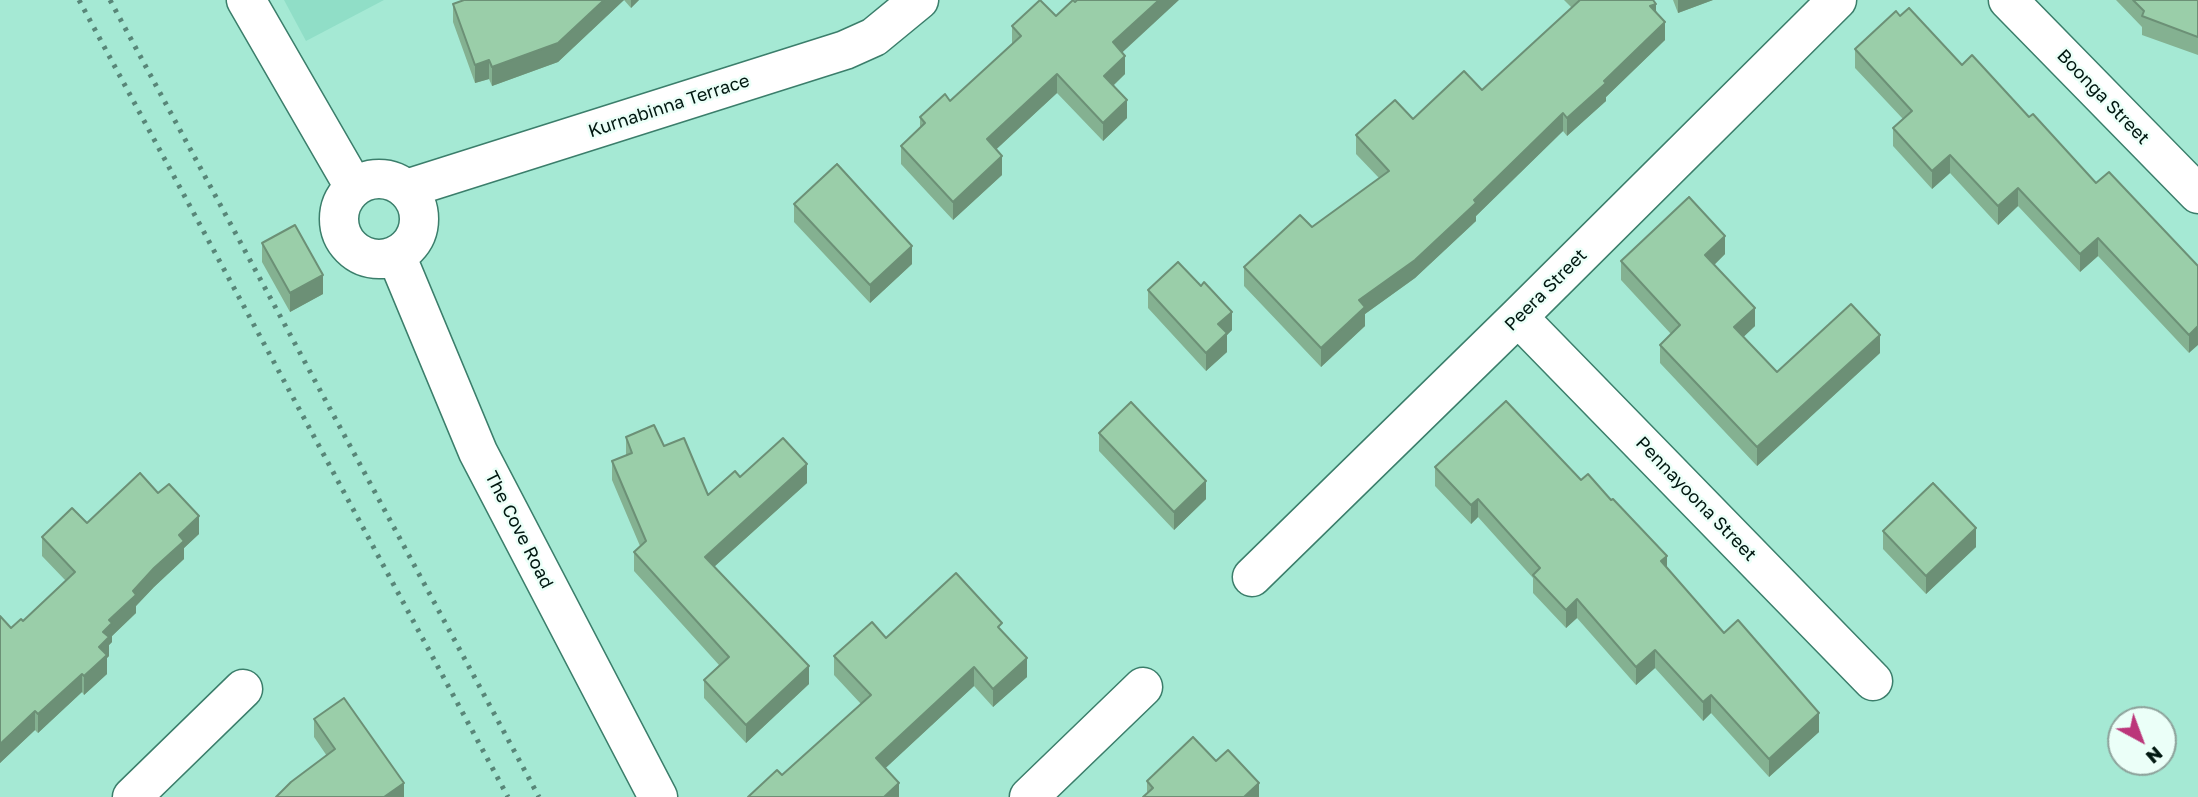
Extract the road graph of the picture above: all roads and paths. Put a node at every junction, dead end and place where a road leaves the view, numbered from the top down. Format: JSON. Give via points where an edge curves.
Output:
{"nodes":[{"id":1,"x":246,"y":0,"type":"edge"},
{"id":2,"x":919,"y":0,"type":"edge"},
{"id":3,"x":1837,"y":0,"type":"edge"},
{"id":4,"x":2008,"y":0,"type":"edge"},
{"id":5,"x":354,"y":187,"type":"junction"},
{"id":6,"x":406,"y":189,"type":"junction"},
{"id":7,"x":2198,"y":194,"type":"edge"},
{"id":8,"x":396,"y":255,"type":"junction"},
{"id":9,"x":1518,"y":317,"type":"junction"},
{"id":10,"x":1252,"y":577,"type":"dead end"},
{"id":11,"x":1873,"y":681,"type":"dead end"},
{"id":12,"x":1143,"y":687,"type":"dead end"},
{"id":13,"x":243,"y":689,"type":"dead end"},
{"id":14,"x":132,"y":797,"type":"edge"},
{"id":15,"x":658,"y":797,"type":"edge"},
{"id":16,"x":1029,"y":797,"type":"edge"}],
"edges":[{"from":1,"to":5,"type":"street"},
{"from":2,"to":6,"type":"street","name":"Kurnabinna Terrace","via":[[874,37],[845,50]]},
{"from":3,"to":9,"type":"street","name":"Peera Street"},
{"from":4,"to":7,"type":"street","name":"Boonga Street"},
{"from":5,"to":6,"type":"street","via":[[381,179]]},
{"from":5,"to":8,"type":"street","via":[[340,208],[341,234],[358,254],[384,259]]},
{"from":6,"to":8,"type":"street","via":[[419,212],[419,225],[407,248]]},
{"from":8,"to":15,"type":"street","name":"The Cove Road","via":[[478,452]]},
{"from":9,"to":10,"type":"street","name":"Peera Street"},
{"from":9,"to":11,"type":"street","name":"Pennayoona Street"},
{"from":12,"to":16,"type":"street"},
{"from":13,"to":14,"type":"street"}]}
